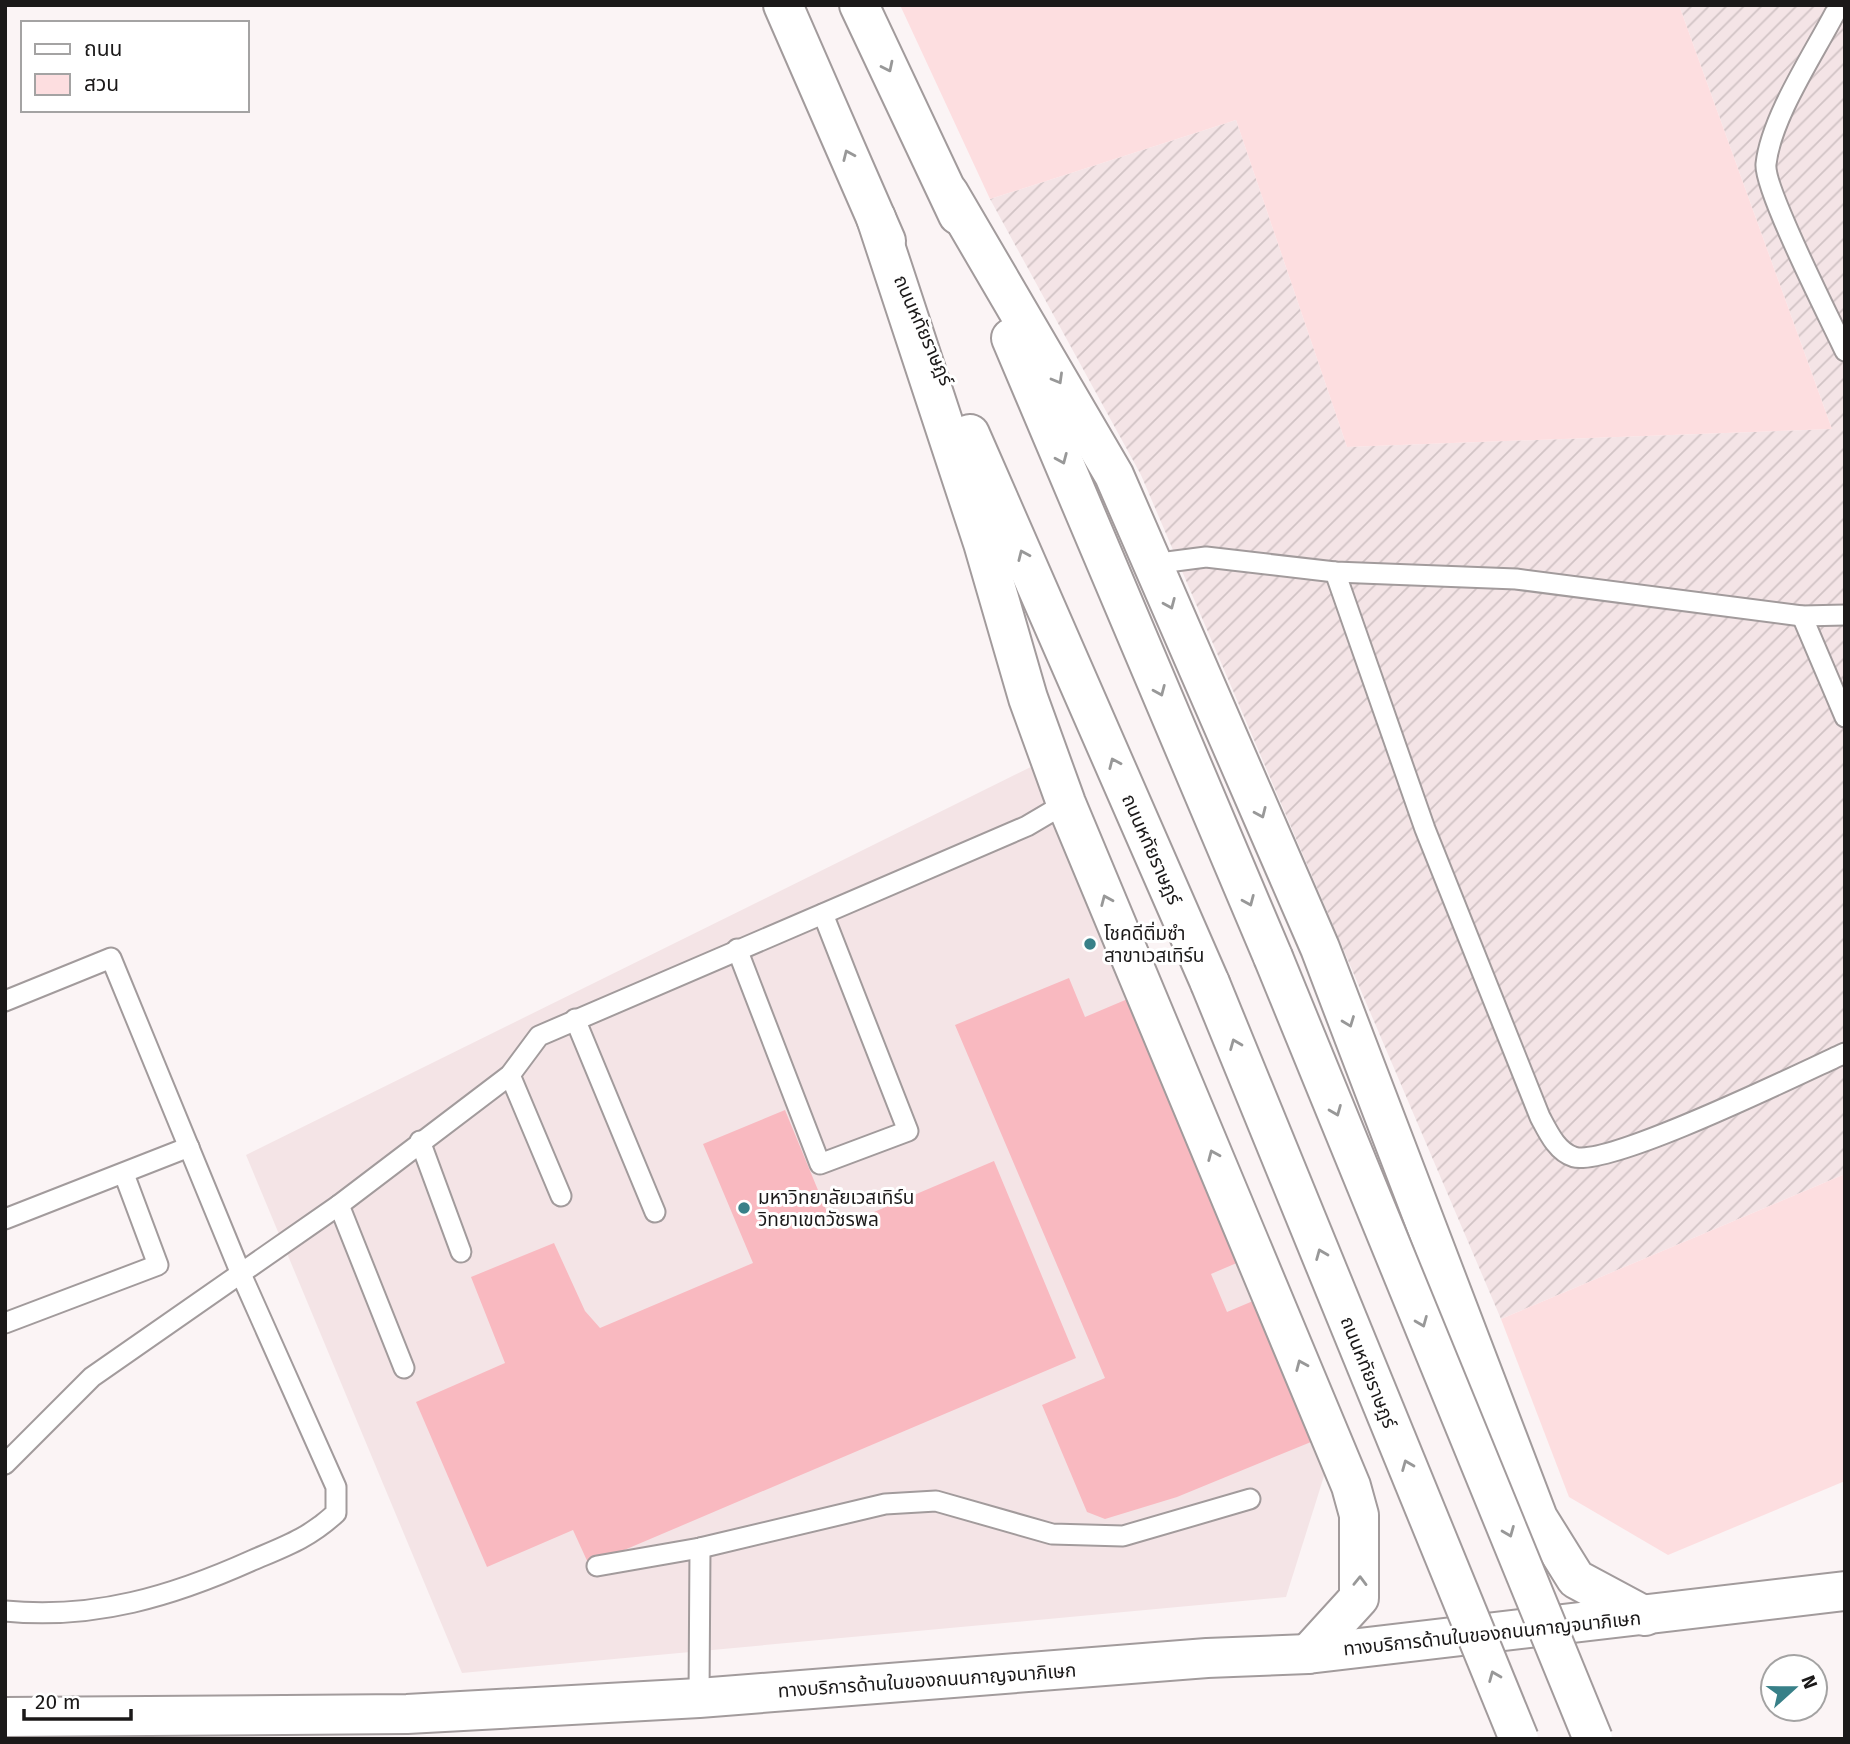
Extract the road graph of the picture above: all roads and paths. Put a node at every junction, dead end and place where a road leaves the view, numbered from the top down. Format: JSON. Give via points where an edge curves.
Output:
{"nodes":[{"id":1,"x":783,"y":5,"type":"edge"},
{"id":2,"x":859,"y":5,"type":"edge"},
{"id":3,"x":1837,"y":13,"type":"edge"},
{"id":4,"x":949,"y":193,"type":"junction"},
{"id":5,"x":876,"y":218,"type":"junction"},
{"id":6,"x":1845,"y":351,"type":"edge"},
{"id":7,"x":1152,"y":564,"type":"junction"},
{"id":8,"x":1335,"y":572,"type":"junction"},
{"id":9,"x":1845,"y":615,"type":"edge"},
{"id":10,"x":1802,"y":616,"type":"junction"},
{"id":11,"x":1845,"y":717,"type":"edge"},
{"id":12,"x":1066,"y":803,"type":"junction"},
{"id":13,"x":823,"y":914,"type":"junction"},
{"id":14,"x":737,"y":949,"type":"junction"},
{"id":15,"x":5,"y":1001,"type":"edge"},
{"id":16,"x":575,"y":1018,"type":"junction"},
{"id":17,"x":1845,"y":1053,"type":"edge"},
{"id":18,"x":510,"y":1075,"type":"junction"},
{"id":19,"x":420,"y":1141,"type":"junction"},
{"id":20,"x":189,"y":1147,"type":"junction"},
{"id":21,"x":124,"y":1174,"type":"junction"},
{"id":22,"x":561,"y":1196,"type":"dead end"},
{"id":23,"x":339,"y":1206,"type":"junction"},
{"id":24,"x":655,"y":1212,"type":"dead end"},
{"id":25,"x":5,"y":1219,"type":"edge"},
{"id":26,"x":461,"y":1252,"type":"dead end"},
{"id":27,"x":241,"y":1274,"type":"junction"},
{"id":28,"x":5,"y":1323,"type":"edge"},
{"id":29,"x":404,"y":1368,"type":"dead end"},
{"id":30,"x":5,"y":1464,"type":"edge"},
{"id":31,"x":1250,"y":1499,"type":"dead end"},
{"id":32,"x":700,"y":1548,"type":"junction"},
{"id":33,"x":597,"y":1566,"type":"dead end"},
{"id":34,"x":1845,"y":1591,"type":"edge"},
{"id":35,"x":5,"y":1611,"type":"edge"},
{"id":36,"x":1645,"y":1616,"type":"junction"},
{"id":37,"x":1308,"y":1654,"type":"junction"},
{"id":38,"x":699,"y":1698,"type":"junction"},
{"id":39,"x":5,"y":1717,"type":"edge"},
{"id":40,"x":1519,"y":1739,"type":"edge"},
{"id":41,"x":1593,"y":1739,"type":"edge"}],
"edges":[{"from":5,"to":1,"type":"main road","name":"ถนนหทัยราษฎร์","one_way":true},
{"from":2,"to":4,"type":"main road","one_way":true},
{"from":3,"to":6,"type":"lane","via":[[1773,132],[1765,167]]},
{"from":4,"to":7,"type":"main road","one_way":true,"via":[[1114,475]]},
{"from":4,"to":41,"type":"main road","one_way":true,"bridge":true,"via":[[1273,957]]},
{"from":5,"to":12,"type":"main road","via":[[983,543],[1028,698]]},
{"from":40,"to":5,"type":"main road","name":"ถนนหทัยราษฎร์","one_way":true,"bridge":true,"via":[[1210,983]]},
{"from":7,"to":8,"type":"lane","via":[[1206,557]]},
{"from":7,"to":36,"type":"main road","one_way":true,"via":[[1320,948],[1538,1518],[1576,1579]]},
{"from":8,"to":10,"type":"lane","via":[[1516,579]]},
{"from":8,"to":17,"type":"lane","via":[[1425,829],[1540,1118],[1556,1144],[1579,1158],[1621,1151]]},
{"from":9,"to":10,"type":"lane"},
{"from":10,"to":11,"type":"lane"},
{"from":12,"to":13,"type":"lane","via":[[1027,825]]},
{"from":37,"to":12,"type":"main road","one_way":true,"via":[[1359,1598],[1359,1515],[1352,1486]]},
{"from":13,"to":14,"type":"lane"},
{"from":13,"to":14,"type":"lane","via":[[908,1131],[820,1164]]},
{"from":14,"to":16,"type":"lane"},
{"from":15,"to":20,"type":"lane","via":[[111,958]]},
{"from":16,"to":18,"type":"lane","via":[[539,1035]]},
{"from":16,"to":24,"type":"lane"},
{"from":18,"to":19,"type":"lane"},
{"from":18,"to":22,"type":"lane"},
{"from":19,"to":23,"type":"lane"},
{"from":19,"to":26,"type":"lane"},
{"from":20,"to":21,"type":"lane"},
{"from":20,"to":27,"type":"lane"},
{"from":21,"to":25,"type":"lane"},
{"from":21,"to":28,"type":"lane","via":[[158,1265]]},
{"from":23,"to":27,"type":"lane"},
{"from":23,"to":29,"type":"lane"},
{"from":27,"to":30,"type":"lane","via":[[92,1377]]},
{"from":27,"to":35,"type":"lane","via":[[335,1486],[336,1513],[313,1534],[166,1596],[104,1610]]},
{"from":31,"to":32,"type":"lane","via":[[1123,1536],[1052,1534],[936,1502],[885,1504]]},
{"from":32,"to":33,"type":"lane"},
{"from":32,"to":38,"type":"lane"},
{"from":34,"to":36,"type":"main road","name":"ทางบริการด้านในของถนนกาญจนาภิเษก"},
{"from":36,"to":37,"type":"main road","name":"ทางบริการด้านในของถนนกาญจนาภิเษก"},
{"from":37,"to":38,"type":"main road","name":"ทางบริการด้านในของถนนกาญจนาภิเษก"},
{"from":38,"to":39,"type":"main road","name":"ทางบริการด้านในของถนนกาญจนาภิเษก","via":[[407,1714]]}]}
